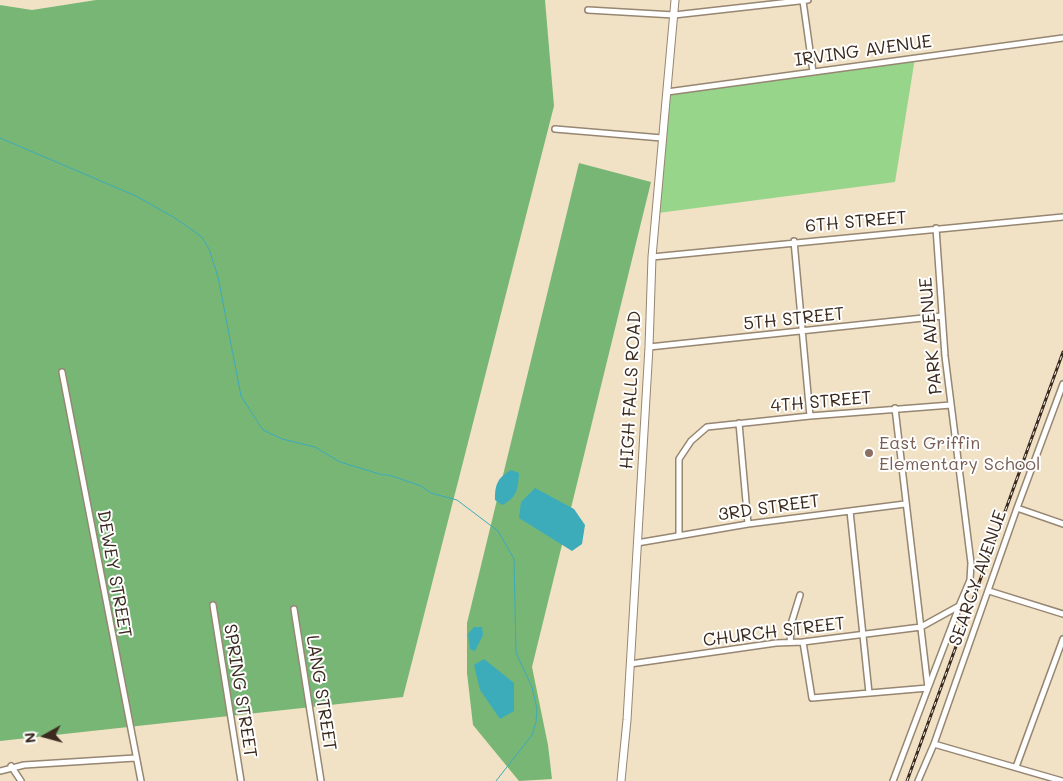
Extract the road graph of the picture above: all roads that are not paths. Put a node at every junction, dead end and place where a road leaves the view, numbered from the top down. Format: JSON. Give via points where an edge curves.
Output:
{"nodes":[{"id":1,"x":675,"y":0,"type":"edge"},
{"id":2,"x":805,"y":0,"type":"edge"},
{"id":3,"x":588,"y":10,"type":"dead end"},
{"id":4,"x":674,"y":15,"type":"junction"},
{"id":5,"x":1063,"y":38,"type":"edge"},
{"id":6,"x":813,"y":72,"type":"junction"},
{"id":7,"x":666,"y":92,"type":"junction"},
{"id":8,"x":555,"y":128,"type":"dead end"},
{"id":9,"x":662,"y":138,"type":"junction"},
{"id":10,"x":1063,"y":217,"type":"edge"},
{"id":11,"x":936,"y":228,"type":"junction"},
{"id":12,"x":794,"y":241,"type":"junction"},
{"id":13,"x":652,"y":257,"type":"junction"},
{"id":14,"x":942,"y":316,"type":"junction"},
{"id":15,"x":801,"y":332,"type":"junction"},
{"id":16,"x":649,"y":347,"type":"junction"},
{"id":17,"x":62,"y":372,"type":"dead end"},
{"id":18,"x":1063,"y":384,"type":"edge"},
{"id":19,"x":951,"y":405,"type":"junction"},
{"id":20,"x":895,"y":408,"type":"junction"},
{"id":21,"x":810,"y":416,"type":"junction"},
{"id":22,"x":739,"y":424,"type":"junction"},
{"id":23,"x":906,"y":504,"type":"junction"},
{"id":24,"x":1016,"y":508,"type":"junction"},
{"id":25,"x":850,"y":511,"type":"junction"},
{"id":26,"x":748,"y":524,"type":"junction"},
{"id":27,"x":1063,"y":524,"type":"edge"},
{"id":28,"x":679,"y":536,"type":"junction"},
{"id":29,"x":637,"y":543,"type":"junction"},
{"id":30,"x":989,"y":591,"type":"junction"},
{"id":31,"x":800,"y":595,"type":"dead end"},
{"id":32,"x":212,"y":604,"type":"dead end"},
{"id":33,"x":960,"y":606,"type":"junction"},
{"id":34,"x":294,"y":609,"type":"dead end"},
{"id":35,"x":1063,"y":614,"type":"edge"},
{"id":36,"x":921,"y":626,"type":"junction"},
{"id":37,"x":864,"y":635,"type":"junction"},
{"id":38,"x":1063,"y":639,"type":"edge"},
{"id":39,"x":790,"y":642,"type":"junction"},
{"id":40,"x":803,"y":642,"type":"junction"},
{"id":41,"x":630,"y":664,"type":"junction"},
{"id":42,"x":928,"y":688,"type":"junction"},
{"id":43,"x":869,"y":693,"type":"junction"},
{"id":44,"x":934,"y":744,"type":"junction"},
{"id":45,"x":136,"y":758,"type":"junction"},
{"id":46,"x":11,"y":766,"type":"junction"},
{"id":47,"x":1016,"y":767,"type":"junction"},
{"id":48,"x":0,"y":770,"type":"edge"},
{"id":49,"x":21,"y":781,"type":"edge"},
{"id":50,"x":141,"y":781,"type":"edge"},
{"id":51,"x":241,"y":781,"type":"edge"},
{"id":52,"x":321,"y":781,"type":"edge"},
{"id":53,"x":621,"y":781,"type":"edge"},
{"id":54,"x":892,"y":781,"type":"edge"},
{"id":55,"x":918,"y":781,"type":"edge"},
{"id":56,"x":1059,"y":781,"type":"edge"}],
"edges":[{"from":1,"to":4,"type":"street","name":"HIGH FALLS ROAD"},
{"from":2,"to":4,"type":"street"},
{"from":2,"to":6,"type":"street"},
{"from":3,"to":4,"type":"street"},
{"from":4,"to":7,"type":"street","name":"HIGH FALLS ROAD"},
{"from":5,"to":6,"type":"street","name":"IRVING AVENUE"},
{"from":6,"to":7,"type":"street","name":"IRVING AVENUE"},
{"from":7,"to":9,"type":"street","name":"HIGH FALLS ROAD"},
{"from":8,"to":9,"type":"street"},
{"from":9,"to":13,"type":"street","name":"HIGH FALLS ROAD"},
{"from":10,"to":11,"type":"street","name":"6TH STREET"},
{"from":11,"to":12,"type":"street","name":"6TH STREET"},
{"from":11,"to":14,"type":"street","name":"PARK AVENUE"},
{"from":12,"to":13,"type":"street","name":"6TH STREET"},
{"from":12,"to":15,"type":"street"},
{"from":13,"to":16,"type":"street","name":"HIGH FALLS ROAD"},
{"from":14,"to":15,"type":"street","name":"5TH STREET"},
{"from":14,"to":19,"type":"street","name":"PARK AVENUE"},
{"from":15,"to":16,"type":"street","name":"5TH STREET"},
{"from":15,"to":21,"type":"street"},
{"from":16,"to":29,"type":"street","name":"HIGH FALLS ROAD"},
{"from":17,"to":45,"type":"street","name":"DEWEY STREET"},
{"from":18,"to":24,"type":"street","name":"SEARCY AVENUE"},
{"from":19,"to":20,"type":"street","name":"4TH STREET"},
{"from":19,"to":33,"type":"street","name":"PARK AVENUE","via":[[971,571]]},
{"from":20,"to":21,"type":"street","name":"4TH STREET"},
{"from":20,"to":23,"type":"street"},
{"from":21,"to":22,"type":"street","name":"4TH STREET"},
{"from":22,"to":26,"type":"street"},
{"from":22,"to":28,"type":"street","name":"4TH STREET","via":[[707,428],[696,435],[679,459]]},
{"from":23,"to":25,"type":"street","name":"3RD STREET"},
{"from":23,"to":36,"type":"street"},
{"from":24,"to":27,"type":"street"},
{"from":24,"to":30,"type":"street","name":"SEARCY AVENUE"},
{"from":25,"to":26,"type":"street","name":"3RD STREET"},
{"from":25,"to":37,"type":"street"},
{"from":26,"to":28,"type":"street","name":"3RD STREET"},
{"from":28,"to":29,"type":"street","name":"3RD STREET"},
{"from":29,"to":41,"type":"street","name":"HIGH FALLS ROAD"},
{"from":30,"to":35,"type":"street"},
{"from":30,"to":44,"type":"street","name":"SEARCY AVENUE"},
{"from":31,"to":39,"type":"street"},
{"from":32,"to":51,"type":"street","name":"SPRING STREET"},
{"from":33,"to":36,"type":"street","name":"CHURCH STREET"},
{"from":33,"to":42,"type":"street","name":"PARK AVENUE"},
{"from":34,"to":52,"type":"street","name":"LANG STREET"},
{"from":36,"to":37,"type":"street","name":"CHURCH STREET"},
{"from":36,"to":42,"type":"street"},
{"from":37,"to":40,"type":"street","name":"CHURCH STREET"},
{"from":37,"to":43,"type":"street"},
{"from":38,"to":47,"type":"street"},
{"from":39,"to":40,"type":"street","name":"CHURCH STREET"},
{"from":39,"to":41,"type":"street","name":"CHURCH STREET"},
{"from":40,"to":43,"type":"street","via":[[812,698]]},
{"from":41,"to":53,"type":"street","name":"HIGH FALLS ROAD"},
{"from":42,"to":43,"type":"street"},
{"from":42,"to":54,"type":"street","name":"PARK AVENUE"},
{"from":44,"to":47,"type":"street"},
{"from":44,"to":55,"type":"street","name":"SEARCY AVENUE"},
{"from":45,"to":46,"type":"street"},
{"from":45,"to":50,"type":"street","name":"DEWEY STREET"},
{"from":46,"to":48,"type":"street"},
{"from":46,"to":49,"type":"street"},
{"from":47,"to":56,"type":"street"}]}
